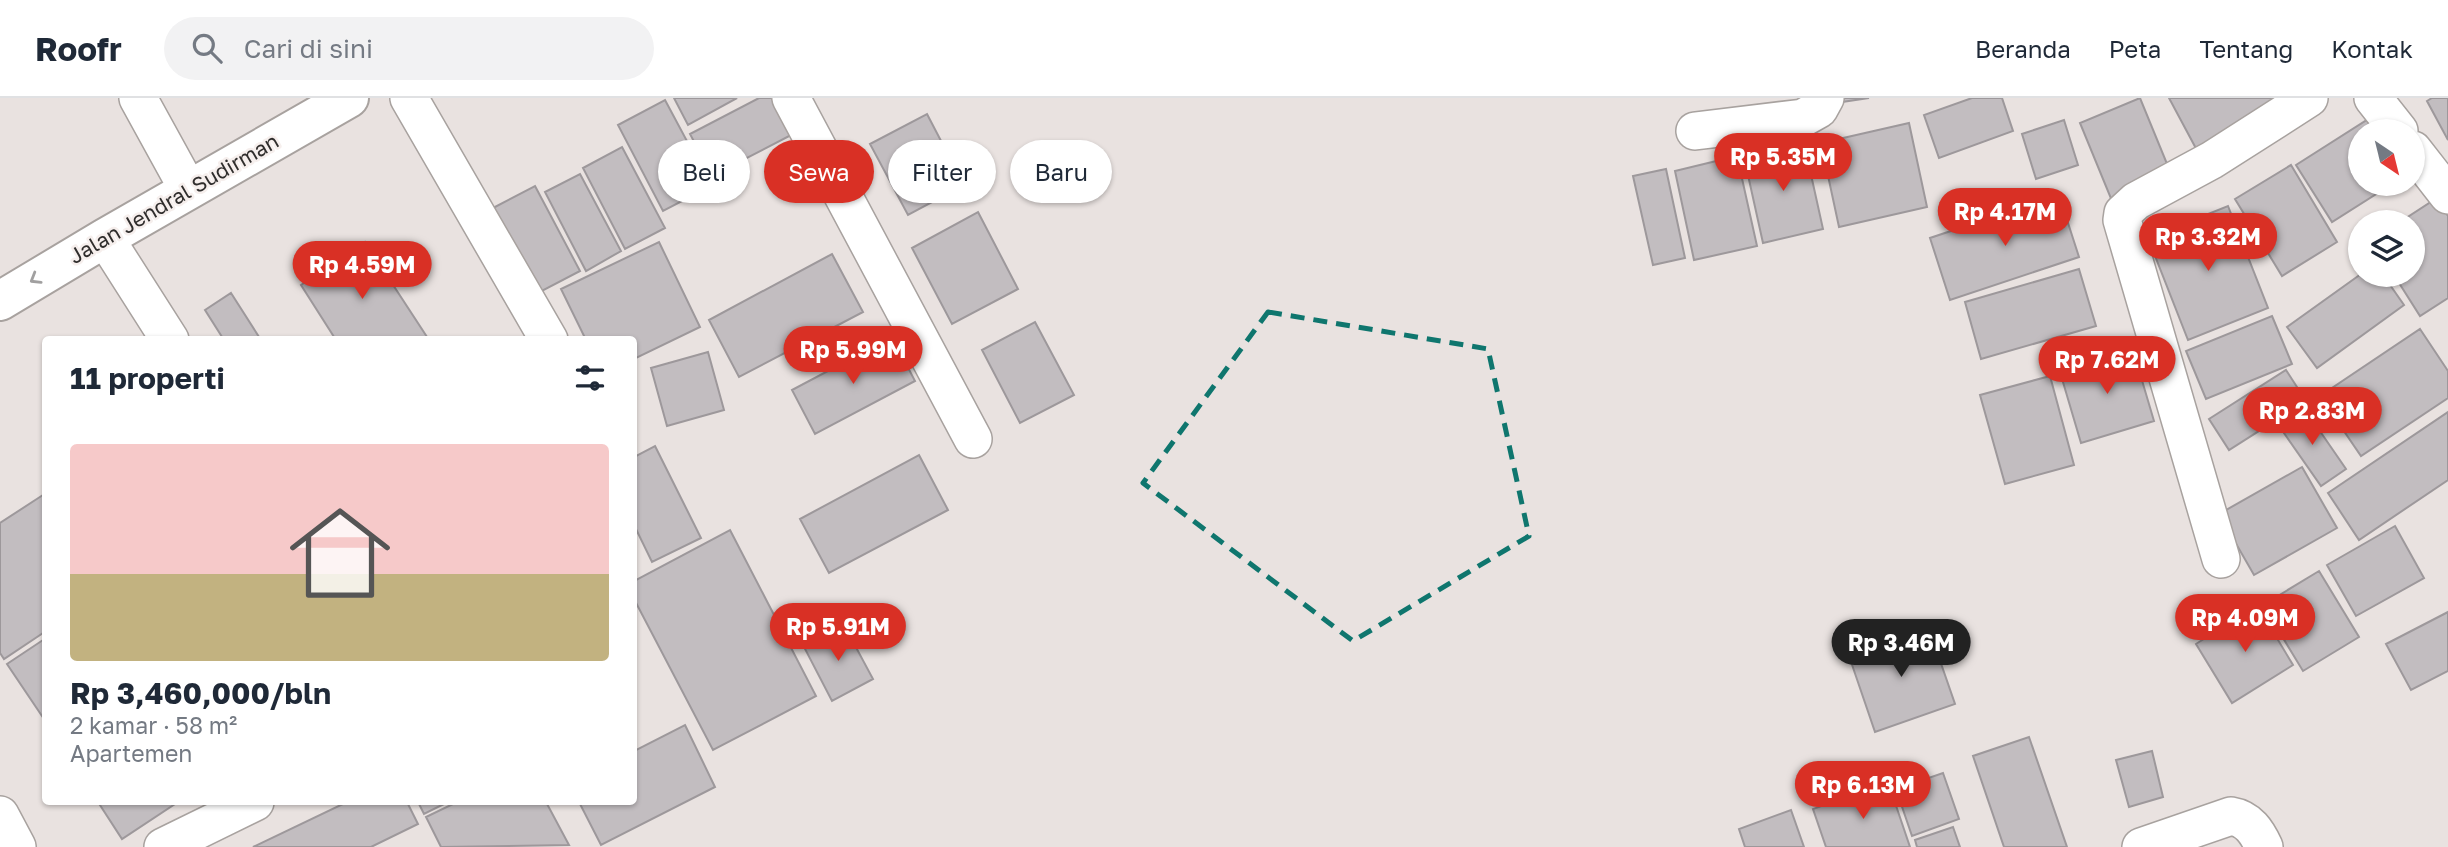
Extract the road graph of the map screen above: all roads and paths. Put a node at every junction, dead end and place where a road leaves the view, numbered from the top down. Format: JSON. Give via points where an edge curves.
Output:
{"nodes":[{"id":1,"x":138,"y":98,"type":"edge"},
{"id":2,"x":349,"y":98,"type":"edge"},
{"id":3,"x":409,"y":98,"type":"edge"},
{"id":4,"x":791,"y":98,"type":"edge"},
{"id":5,"x":1825,"y":98,"type":"edge"},
{"id":6,"x":2309,"y":98,"type":"edge"},
{"id":7,"x":2374,"y":98,"type":"edge"},
{"id":8,"x":2390,"y":119,"type":"edge"},
{"id":9,"x":1695,"y":131,"type":"dead end"},
{"id":10,"x":2426,"y":167,"type":"edge"},
{"id":11,"x":188,"y":190,"type":"junction"},
{"id":12,"x":2448,"y":195,"type":"edge"},
{"id":13,"x":105,"y":238,"type":"junction"},
{"id":14,"x":0,"y":300,"type":"edge"},
{"id":15,"x":167,"y":336,"type":"edge"},
{"id":16,"x":548,"y":336,"type":"edge"},
{"id":17,"x":972,"y":439,"type":"dead end"},
{"id":18,"x":2221,"y":559,"type":"dead end"},
{"id":19,"x":249,"y":805,"type":"edge"},
{"id":20,"x":0,"y":815,"type":"edge"},
{"id":21,"x":17,"y":847,"type":"edge"},
{"id":22,"x":163,"y":847,"type":"edge"},
{"id":23,"x":2141,"y":847,"type":"edge"},
{"id":24,"x":2264,"y":847,"type":"edge"}],
"edges":[{"from":1,"to":11,"type":"street"},
{"from":2,"to":11,"type":"street","name":"Jalan Jendral Sudirman"},
{"from":3,"to":16,"type":"street"},
{"from":4,"to":17,"type":"street"},
{"from":5,"to":9,"type":"street","via":[[1819,109],[1803,118]]},
{"from":6,"to":18,"type":"street","via":[[2123,213]]},
{"from":7,"to":8,"type":"street"},
{"from":10,"to":12,"type":"street"},
{"from":11,"to":13,"type":"street","name":"Jalan Jendral Sudirman"},
{"from":13,"to":14,"type":"street","name":"Jalan Jendral Sudirman","one_way":true},
{"from":13,"to":15,"type":"street"},
{"from":19,"to":22,"type":"street"},
{"from":20,"to":21,"type":"street"},
{"from":23,"to":24,"type":"street","via":[[2231,816],[2248,822]]}]}
